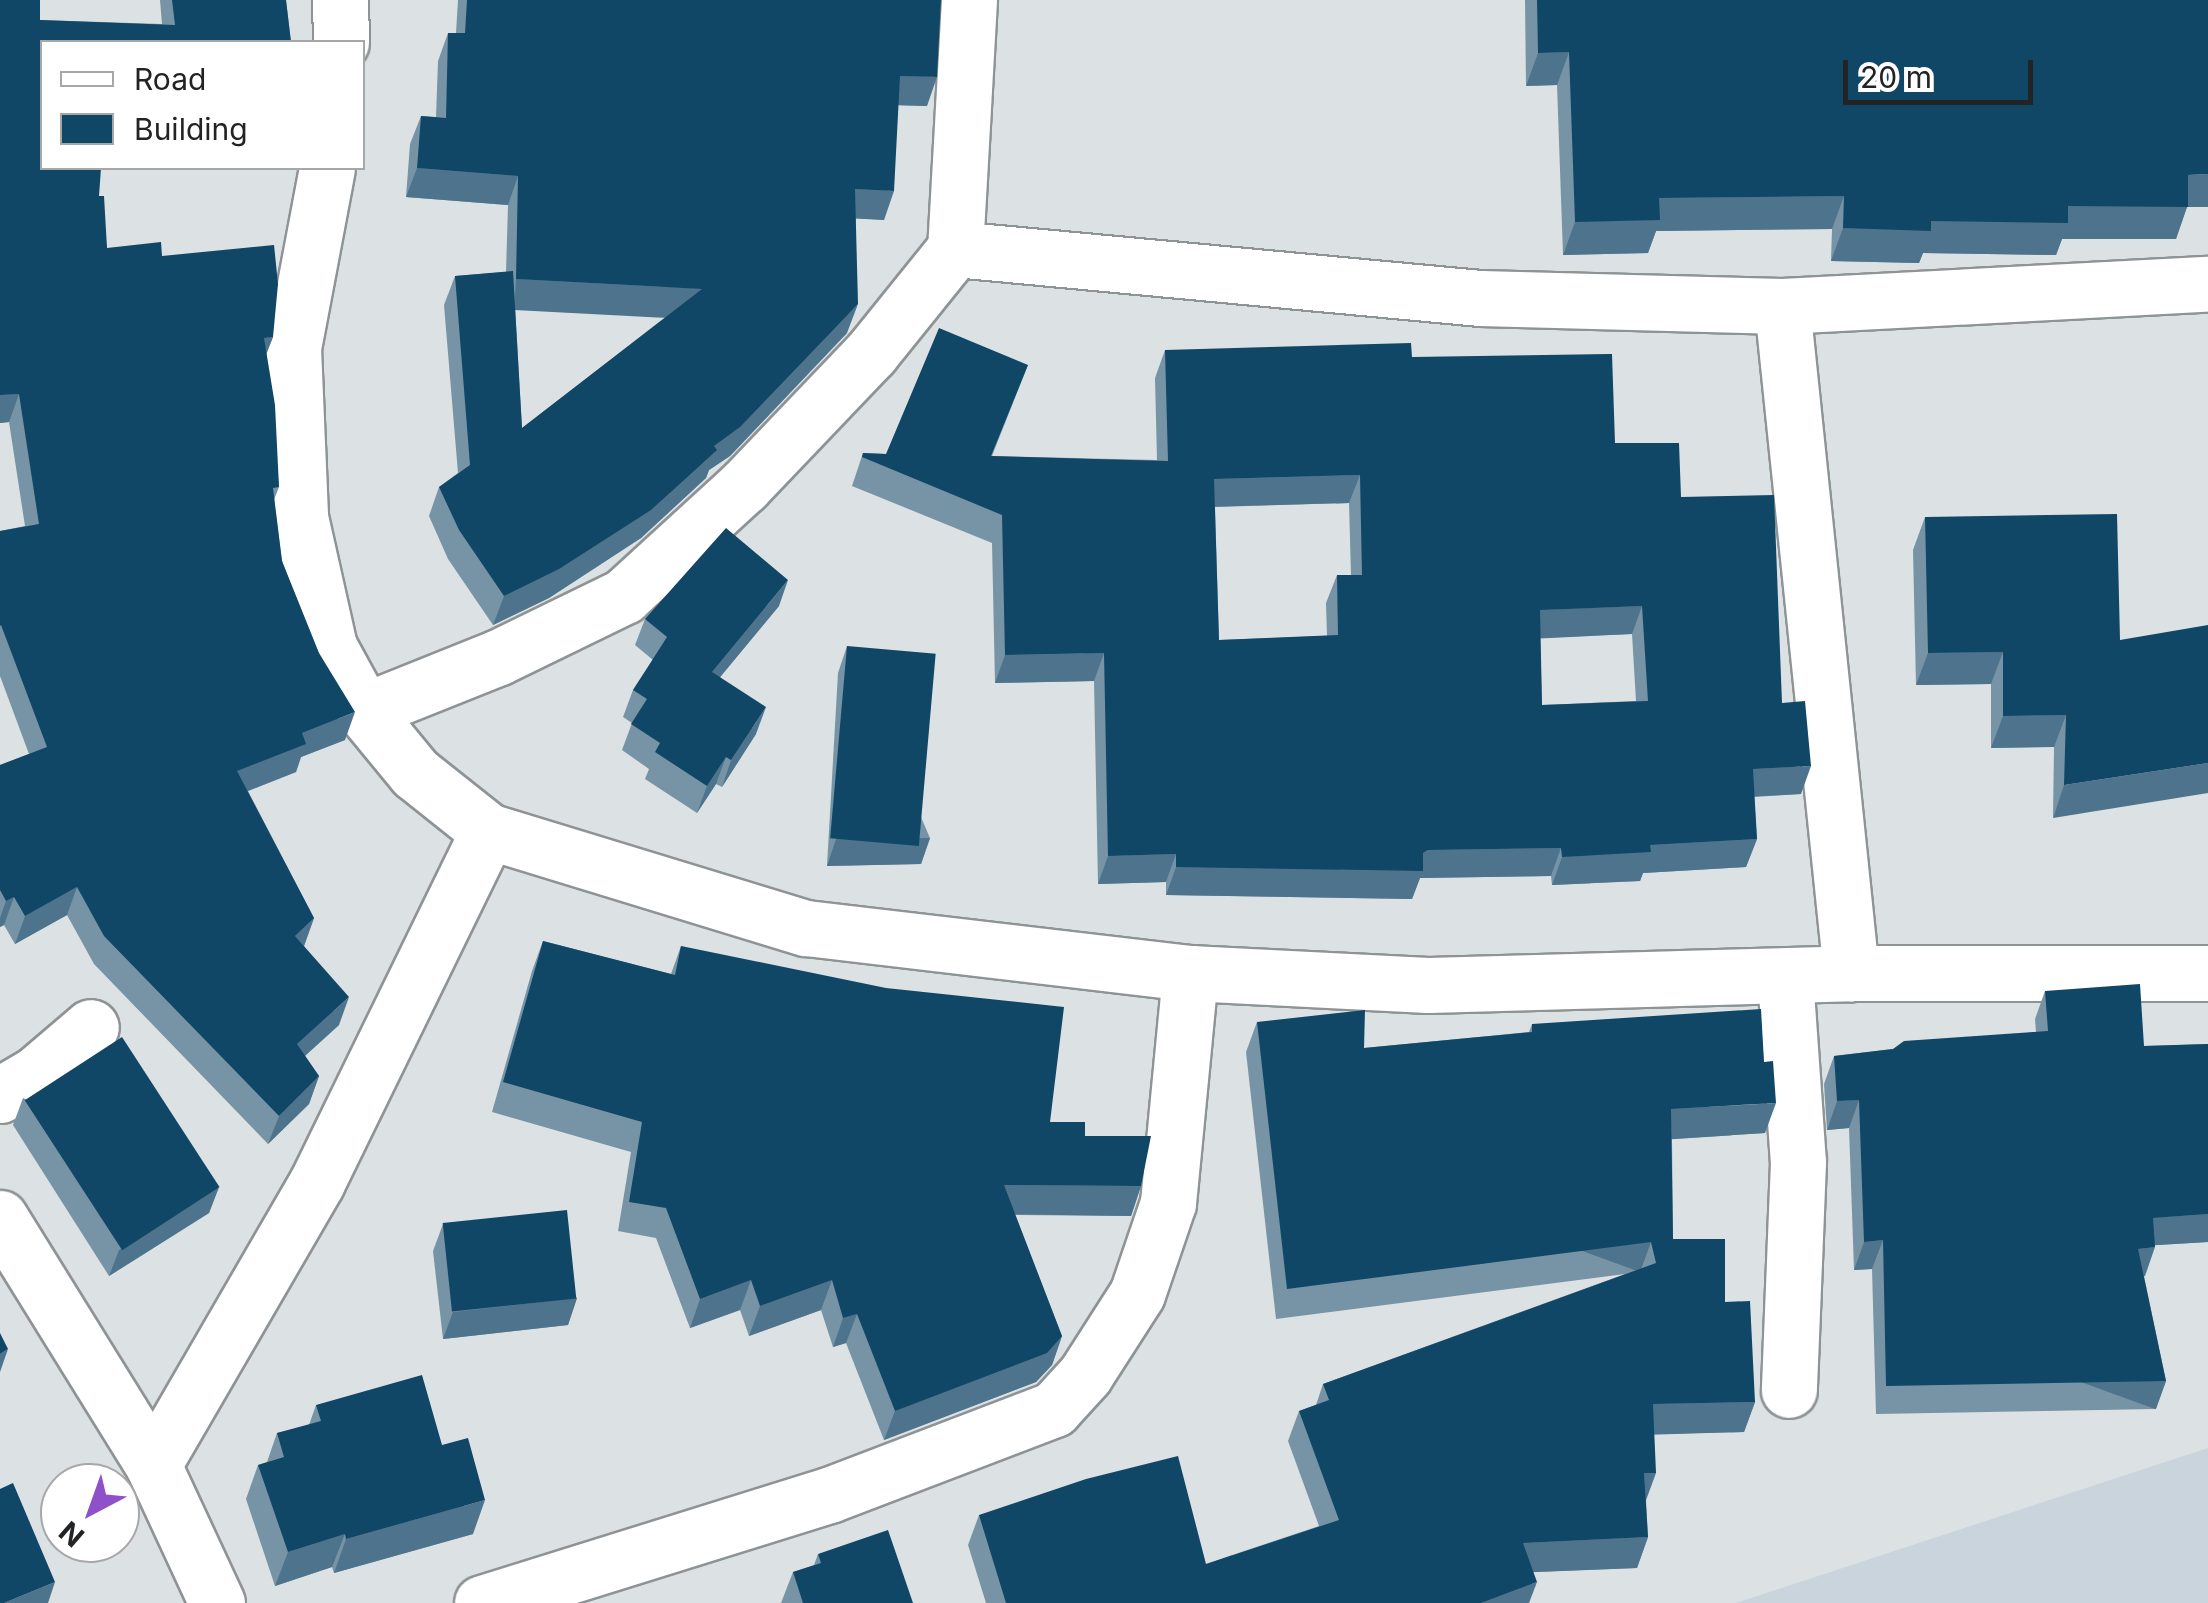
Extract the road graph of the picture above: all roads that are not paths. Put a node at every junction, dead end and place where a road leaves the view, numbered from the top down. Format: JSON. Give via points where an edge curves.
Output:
{"nodes":[{"id":1,"x":340,"y":0,"type":"edge"},
{"id":2,"x":969,"y":0,"type":"edge"},
{"id":3,"x":341,"y":40,"type":"edge"},
{"id":4,"x":327,"y":170,"type":"edge"},
{"id":5,"x":955,"y":248,"type":"junction"},
{"id":6,"x":2208,"y":284,"type":"edge"},
{"id":7,"x":1782,"y":306,"type":"junction"},
{"id":8,"x":364,"y":711,"type":"junction"},
{"id":9,"x":488,"y":831,"type":"junction"},
{"id":10,"x":1190,"y":973,"type":"junction"},
{"id":11,"x":1851,"y":974,"type":"junction"},
{"id":12,"x":2208,"y":974,"type":"edge"},
{"id":13,"x":1784,"y":977,"type":"junction"},
{"id":14,"x":91,"y":1027,"type":"dead end"},
{"id":15,"x":0,"y":1094,"type":"edge"},
{"id":16,"x":0,"y":1218,"type":"edge"},
{"id":17,"x":1789,"y":1390,"type":"dead end"},
{"id":18,"x":153,"y":1465,"type":"junction"},
{"id":19,"x":217,"y":1603,"type":"edge"},
{"id":20,"x":482,"y":1603,"type":"edge"}],
"edges":[{"from":1,"to":3,"type":"street"},
{"from":2,"to":5,"type":"street"},
{"from":4,"to":8,"type":"street","via":[[293,348],[300,517],[329,647]]},
{"from":5,"to":7,"type":"street","via":[[1480,298]]},
{"from":5,"to":8,"type":"street","via":[[808,420],[624,596],[499,657]]},
{"from":6,"to":7,"type":"street"},
{"from":7,"to":11,"type":"street"},
{"from":8,"to":9,"type":"street","via":[[415,773]]},
{"from":9,"to":10,"type":"street","via":[[806,928]]},
{"from":9,"to":18,"type":"street","via":[[317,1182]]},
{"from":10,"to":13,"type":"street","via":[[1428,984]]},
{"from":10,"to":20,"type":"street","via":[[1168,1202],[1137,1294],[1085,1375],[1054,1409],[829,1495]]},
{"from":11,"to":12,"type":"street"},
{"from":11,"to":13,"type":"street"},
{"from":13,"to":17,"type":"street","via":[[1798,1162]]},
{"from":14,"to":15,"type":"street","via":[[36,1074]]},
{"from":16,"to":18,"type":"street"},
{"from":18,"to":19,"type":"street"}]}
